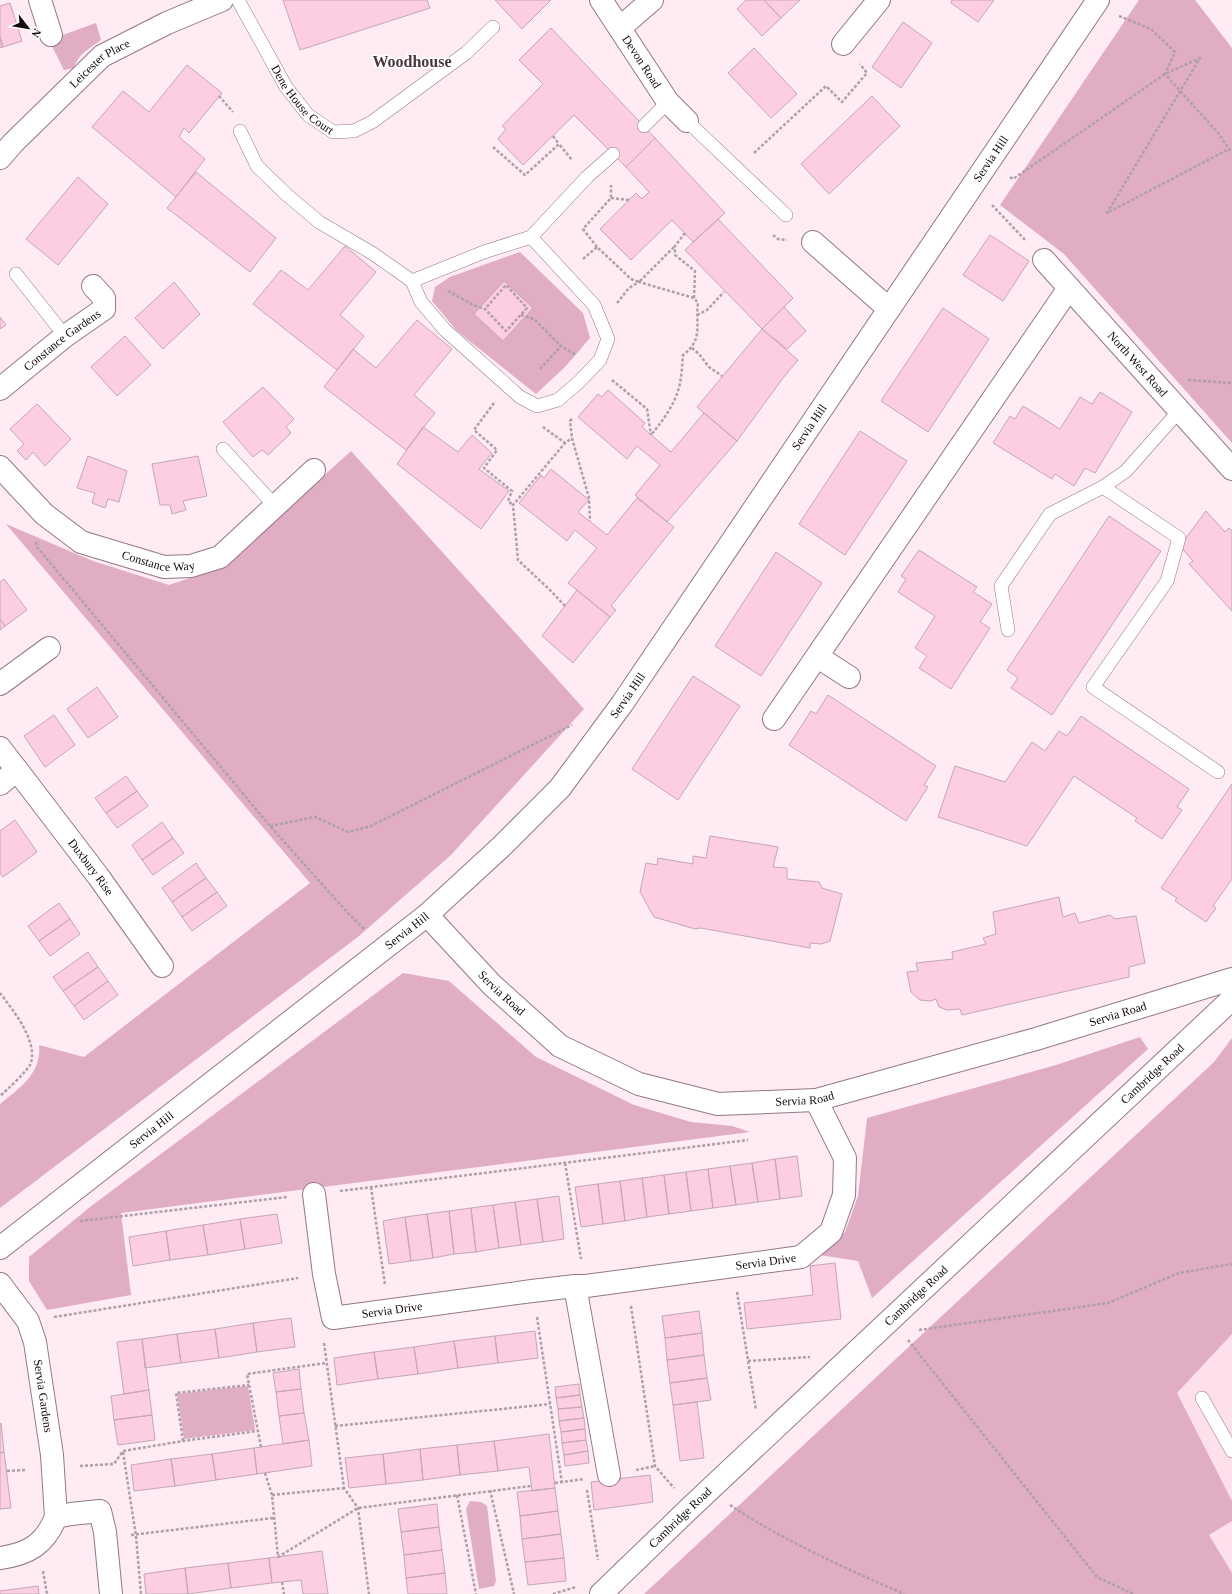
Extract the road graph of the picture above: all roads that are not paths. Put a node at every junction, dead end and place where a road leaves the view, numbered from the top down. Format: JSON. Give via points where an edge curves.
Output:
{"nodes":[{"id":1,"x":40,"y":0,"type":"edge"},
{"id":2,"x":222,"y":0,"type":"edge"},
{"id":3,"x":238,"y":0,"type":"edge"},
{"id":4,"x":601,"y":0,"type":"edge"},
{"id":5,"x":652,"y":0,"type":"edge"},
{"id":6,"x":1096,"y":2,"type":"edge"},
{"id":7,"x":868,"y":4,"type":"edge"},
{"id":8,"x":493,"y":26,"type":"dead end"},
{"id":9,"x":621,"y":27,"type":"junction"},
{"id":10,"x":51,"y":35,"type":"dead end"},
{"id":11,"x":843,"y":44,"type":"road end"},
{"id":12,"x":668,"y":102,"type":"junction"},
{"id":13,"x":686,"y":121,"type":"joint"},
{"id":14,"x":644,"y":126,"type":"dead end"},
{"id":15,"x":240,"y":131,"type":"dead end"},
{"id":16,"x":613,"y":154,"type":"dead end"},
{"id":17,"x":0,"y":158,"type":"edge"},
{"id":18,"x":786,"y":215,"type":"dead end"},
{"id":19,"x":531,"y":236,"type":"junction"},
{"id":20,"x":813,"y":242,"type":"dead end"},
{"id":21,"x":1044,"y":260,"type":"road end"},
{"id":22,"x":16,"y":274,"type":"dead end"},
{"id":23,"x":412,"y":281,"type":"junction"},
{"id":24,"x":93,"y":286,"type":"dead end"},
{"id":25,"x":1069,"y":288,"type":"junction"},
{"id":26,"x":889,"y":309,"type":"junction"},
{"id":27,"x":65,"y":336,"type":"junction"},
{"id":28,"x":0,"y":389,"type":"edge"},
{"id":29,"x":1179,"y":411,"type":"junction"},
{"id":30,"x":223,"y":449,"type":"dead end"},
{"id":31,"x":0,"y":467,"type":"edge"},
{"id":32,"x":1232,"y":469,"type":"edge"},
{"id":33,"x":314,"y":470,"type":"dead end"},
{"id":34,"x":1103,"y":487,"type":"junction"},
{"id":35,"x":275,"y":506,"type":"junction"},
{"id":36,"x":1008,"y":630,"type":"dead end"},
{"id":37,"x":49,"y":648,"type":"dead end"},
{"id":38,"x":818,"y":657,"type":"junction"},
{"id":39,"x":849,"y":677,"type":"dead end"},
{"id":40,"x":0,"y":684,"type":"edge"},
{"id":41,"x":774,"y":719,"type":"dead end"},
{"id":42,"x":0,"y":748,"type":"edge"},
{"id":43,"x":18,"y":770,"type":"junction"},
{"id":44,"x":1218,"y":772,"type":"dead end"},
{"id":45,"x":0,"y":784,"type":"edge"},
{"id":46,"x":427,"y":915,"type":"junction"},
{"id":47,"x":162,"y":966,"type":"dead end"},
{"id":48,"x":1232,"y":979,"type":"edge"},
{"id":49,"x":1232,"y":999,"type":"edge"},
{"id":50,"x":816,"y":1100,"type":"junction"},
{"id":51,"x":314,"y":1194,"type":"road end"},
{"id":52,"x":0,"y":1248,"type":"edge"},
{"id":53,"x":0,"y":1284,"type":"edge"},
{"id":54,"x":580,"y":1286,"type":"junction"},
{"id":55,"x":1202,"y":1398,"type":"dead end"},
{"id":56,"x":1232,"y":1452,"type":"edge"},
{"id":57,"x":609,"y":1475,"type":"dead end"},
{"id":58,"x":56,"y":1517,"type":"junction"},
{"id":59,"x":0,"y":1558,"type":"edge"},
{"id":60,"x":111,"y":1594,"type":"edge"},
{"id":61,"x":601,"y":1594,"type":"edge"}],
"edges":[{"from":1,"to":10,"type":"street"},
{"from":2,"to":17,"type":"street","name":"Leicester Place","via":[[166,23],[102,56],[13,142]]},
{"from":3,"to":8,"type":"lane","name":"Dene House Court","via":[[286,87],[308,115],[333,132],[354,131],[372,122],[466,53]]},
{"from":4,"to":9,"type":"street","name":"Devon Road"},
{"from":5,"to":9,"type":"street"},
{"from":6,"to":26,"type":"street","name":"Servia Hill"},
{"from":7,"to":11,"type":"street"},
{"from":9,"to":12,"type":"street","name":"Devon Road"},
{"from":12,"to":13,"type":"street","name":"Devon Road"},
{"from":12,"to":14,"type":"lane"},
{"from":13,"to":18,"type":"lane"},
{"from":15,"to":23,"type":"lane","via":[[257,166],[287,195],[319,222],[372,253]]},
{"from":16,"to":19,"type":"lane"},
{"from":19,"to":23,"type":"lane"},
{"from":19,"to":23,"type":"lane","via":[[594,305],[608,339],[600,360],[558,400],[537,406],[520,397],[445,330],[421,302]]},
{"from":20,"to":26,"type":"street"},
{"from":21,"to":25,"type":"street","name":"North West Road"},
{"from":22,"to":27,"type":"lane"},
{"from":24,"to":27,"type":"street","name":"Constance Gardens","via":[[104,298],[104,309]]},
{"from":25,"to":29,"type":"street","name":"North West Road"},
{"from":25,"to":38,"type":"street"},
{"from":26,"to":46,"type":"street","name":"Servia Hill","via":[[622,704],[560,788]]},
{"from":27,"to":28,"type":"street","name":"Constance Gardens"},
{"from":29,"to":32,"type":"street","name":"North West Road"},
{"from":29,"to":34,"type":"lane","via":[[1126,471]]},
{"from":30,"to":35,"type":"lane"},
{"from":31,"to":35,"type":"street","name":"Constance Way","via":[[44,514],[82,542],[164,567],[191,566],[220,557]]},
{"from":33,"to":35,"type":"street","name":"Constance Way"},
{"from":34,"to":36,"type":"lane","via":[[1050,514],[1001,586]]},
{"from":34,"to":44,"type":"lane","via":[[1179,538],[1167,581],[1093,687]]},
{"from":37,"to":40,"type":"street"},
{"from":38,"to":39,"type":"street"},
{"from":38,"to":41,"type":"street"},
{"from":42,"to":43,"type":"street","name":"Duxbury Rise"},
{"from":43,"to":45,"type":"street"},
{"from":43,"to":47,"type":"street","name":"Duxbury Rise"},
{"from":46,"to":50,"type":"street","name":"Servia Road","via":[[492,985],[560,1046],[638,1084],[718,1104]]},
{"from":46,"to":52,"type":"street","name":"Servia Hill"},
{"from":48,"to":50,"type":"street","name":"Servia Road","via":[[1036,1039]]},
{"from":49,"to":61,"type":"street","name":"Cambridge Road","via":[[708,1490]]},
{"from":50,"to":54,"type":"street","name":"Servia Drive","via":[[845,1158],[844,1195],[831,1232],[801,1257]]},
{"from":51,"to":54,"type":"street","name":"Servia Drive","via":[[324,1274],[333,1318]]},
{"from":53,"to":58,"type":"street","name":"Servia Gardens","via":[[28,1321],[35,1342],[52,1455]]},
{"from":54,"to":57,"type":"street"},
{"from":55,"to":56,"type":"lane"},
{"from":58,"to":59,"type":"street","name":"Servia Gardens","via":[[50,1532],[38,1545],[21,1553]]},
{"from":58,"to":60,"type":"street","via":[[100,1511],[105,1532]]}]}
